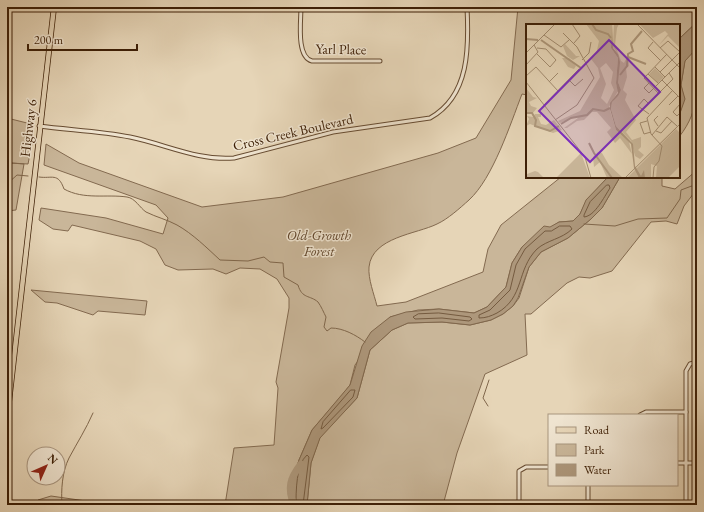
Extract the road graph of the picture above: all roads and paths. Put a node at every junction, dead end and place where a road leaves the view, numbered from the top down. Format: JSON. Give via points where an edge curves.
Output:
{"nodes":[{"id":1,"x":54,"y":7,"type":"edge"},
{"id":2,"x":301,"y":7,"type":"edge"},
{"id":3,"x":467,"y":7,"type":"edge"},
{"id":4,"x":380,"y":61,"type":"dead end"},
{"id":5,"x":39,"y":126,"type":"junction"},
{"id":6,"x":697,"y":362,"type":"edge"},
{"id":7,"x":686,"y":412,"type":"junction"},
{"id":8,"x":642,"y":414,"type":"edge"},
{"id":9,"x":7,"y":419,"type":"edge"},
{"id":10,"x":678,"y":463,"type":"edge"},
{"id":11,"x":686,"y":463,"type":"junction"},
{"id":12,"x":697,"y":463,"type":"edge"},
{"id":13,"x":548,"y":466,"type":"edge"},
{"id":14,"x":588,"y":486,"type":"edge"},
{"id":15,"x":519,"y":505,"type":"edge"},
{"id":16,"x":588,"y":505,"type":"edge"},
{"id":17,"x":686,"y":505,"type":"edge"}],
"edges":[{"from":1,"to":5,"type":"main road","name":"Highway 6"},
{"from":2,"to":4,"type":"street","name":"Yarl Place","via":[[302,50],[307,59]]},
{"from":3,"to":5,"type":"street","name":"Cross Creek Boulevard","via":[[468,43],[465,70],[448,104],[430,118],[333,132],[234,158],[219,159],[198,156],[129,137]]},
{"from":5,"to":9,"type":"main road","name":"Highway 6"},
{"from":6,"to":7,"type":"street","via":[[686,369]]},
{"from":7,"to":8,"type":"street"},
{"from":7,"to":11,"type":"street"},
{"from":10,"to":11,"type":"street"},
{"from":11,"to":12,"type":"street"},
{"from":11,"to":17,"type":"street"},
{"from":13,"to":15,"type":"street","via":[[526,467],[519,471]]},
{"from":14,"to":16,"type":"street"}]}
